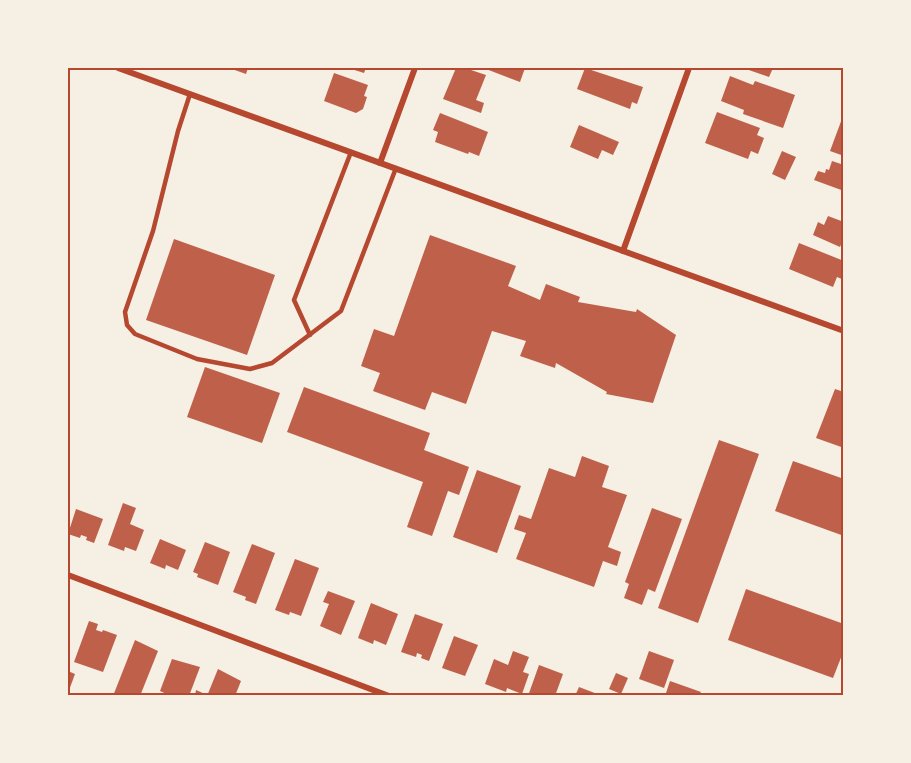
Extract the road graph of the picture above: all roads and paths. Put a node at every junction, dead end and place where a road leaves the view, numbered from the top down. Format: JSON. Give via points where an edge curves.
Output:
{"nodes":[{"id":1,"x":118,"y":68,"type":"edge"},
{"id":2,"x":415,"y":68,"type":"edge"},
{"id":3,"x":689,"y":68,"type":"edge"},
{"id":4,"x":136,"y":71,"type":"edge"},
{"id":5,"x":190,"y":94,"type":"junction"},
{"id":6,"x":351,"y":152,"type":"junction"},
{"id":7,"x":380,"y":163,"type":"junction"},
{"id":8,"x":396,"y":168,"type":"junction"},
{"id":9,"x":623,"y":251,"type":"junction"},
{"id":10,"x":843,"y":331,"type":"edge"},
{"id":11,"x":310,"y":334,"type":"junction"},
{"id":12,"x":68,"y":575,"type":"edge"},
{"id":13,"x":389,"y":696,"type":"edge"}],
"edges":[{"from":1,"to":4,"type":"street"},
{"from":2,"to":7,"type":"street"},
{"from":3,"to":9,"type":"street"},
{"from":4,"to":5,"type":"street"},
{"from":5,"to":6,"type":"street"},
{"from":5,"to":11,"type":"lane","via":[[153,231],[125,312],[127,325],[135,334],[197,358],[250,369],[272,363]]},
{"from":6,"to":7,"type":"street"},
{"from":6,"to":11,"type":"lane","via":[[294,300]]},
{"from":7,"to":8,"type":"street"},
{"from":8,"to":9,"type":"street"},
{"from":8,"to":11,"type":"lane","via":[[341,311]]},
{"from":9,"to":10,"type":"street"},
{"from":12,"to":13,"type":"street"}]}
